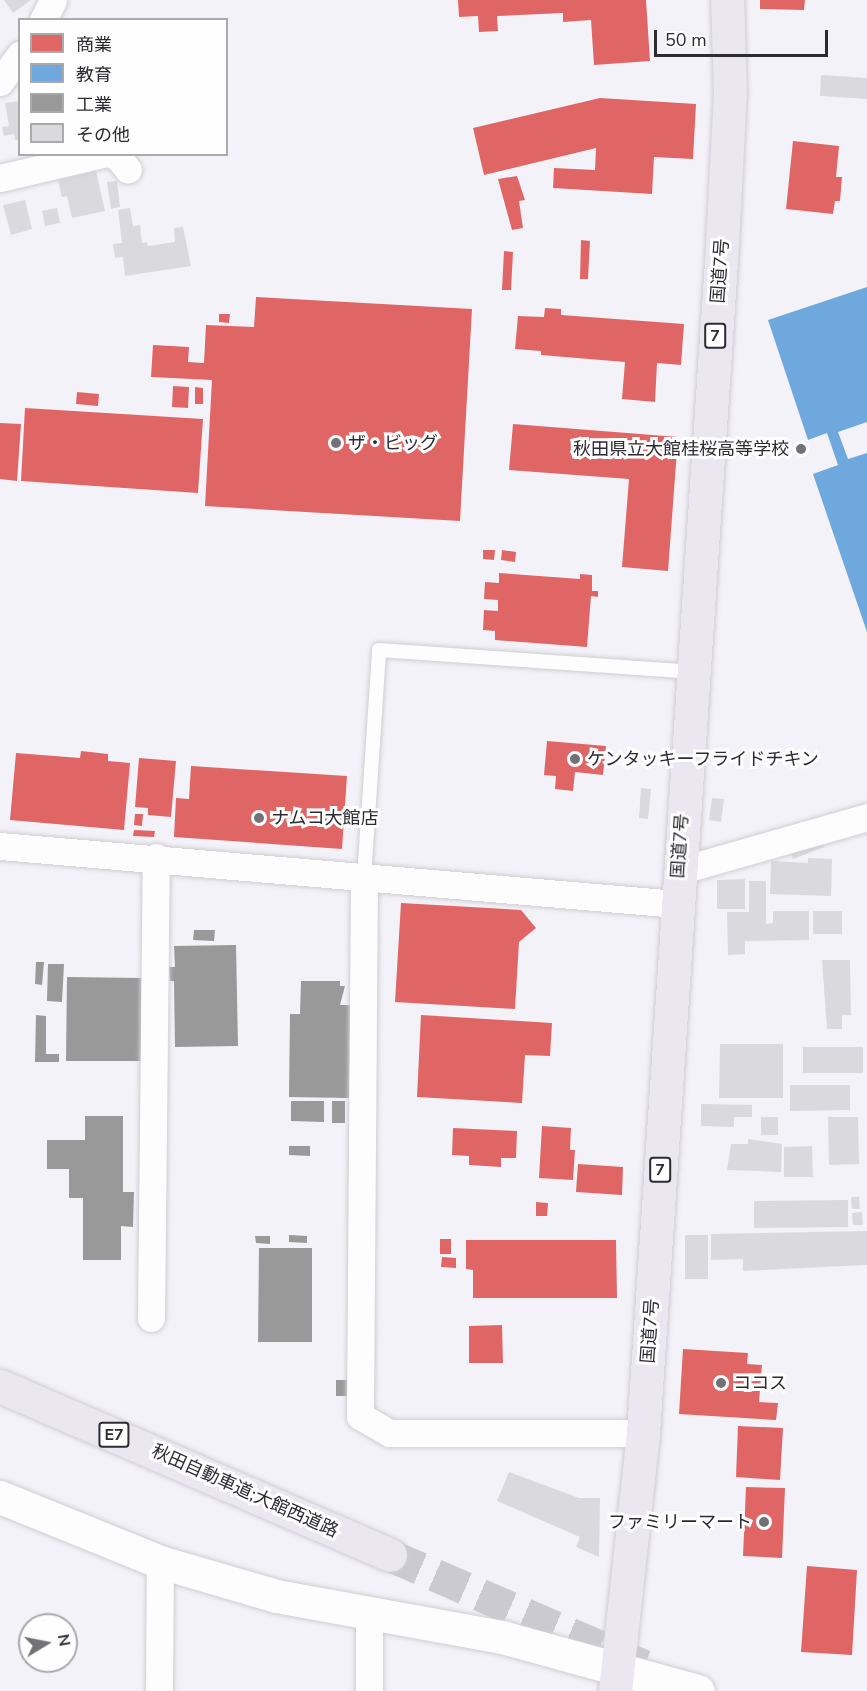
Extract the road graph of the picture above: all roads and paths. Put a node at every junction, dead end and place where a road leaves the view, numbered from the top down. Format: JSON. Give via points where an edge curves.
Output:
{"nodes":[{"id":1,"x":53,"y":0,"type":"edge"},
{"id":2,"x":727,"y":0,"type":"edge"},
{"id":3,"x":44,"y":18,"type":"edge"},
{"id":4,"x":18,"y":57,"type":"edge"},
{"id":5,"x":0,"y":82,"type":"edge"},
{"id":6,"x":94,"y":156,"type":"edge"},
{"id":7,"x":0,"y":178,"type":"edge"},
{"id":8,"x":691,"y":672,"type":"junction"},
{"id":9,"x":867,"y":817,"type":"edge"},
{"id":10,"x":0,"y":846,"type":"edge"},
{"id":11,"x":156,"y":857,"type":"junction"},
{"id":12,"x":678,"y":871,"type":"junction"},
{"id":13,"x":364,"y":878,"type":"junction"},
{"id":14,"x":676,"y":904,"type":"junction"},
{"id":15,"x":151,"y":1318,"type":"dead end"},
{"id":16,"x":0,"y":1370,"type":"edge"},
{"id":17,"x":0,"y":1386,"type":"edge"},
{"id":18,"x":644,"y":1433,"type":"junction"},
{"id":19,"x":228,"y":1483,"type":"junction"},
{"id":20,"x":0,"y":1497,"type":"edge"},
{"id":21,"x":390,"y":1555,"type":"tunnel mouth"},
{"id":22,"x":160,"y":1562,"type":"junction"},
{"id":23,"x":369,"y":1612,"type":"junction"},
{"id":24,"x":616,"y":1679,"type":"edge"},
{"id":25,"x":159,"y":1691,"type":"edge"},
{"id":26,"x":369,"y":1691,"type":"edge"},
{"id":27,"x":698,"y":1691,"type":"edge"}],
"edges":[{"from":1,"to":3,"type":"street"},
{"from":2,"to":8,"type":"highway","name":"国道7号","number":"7","via":[[728,127]]},
{"from":4,"to":5,"type":"street"},
{"from":6,"to":7,"type":"street"},
{"from":8,"to":12,"type":"highway","name":"国道7号","number":"7"},
{"from":8,"to":13,"type":"lane","via":[[379,650]]},
{"from":9,"to":12,"type":"street"},
{"from":10,"to":11,"type":"street"},
{"from":11,"to":13,"type":"street"},
{"from":11,"to":15,"type":"street"},
{"from":12,"to":14,"type":"highway","name":"国道7号","number":"7"},
{"from":13,"to":14,"type":"street"},
{"from":13,"to":18,"type":"street","via":[[360,1416],[389,1433]]},
{"from":14,"to":18,"type":"highway","name":"国道7号","number":"7"},
{"from":16,"to":19,"type":"highway","via":[[144,1437]]},
{"from":17,"to":19,"type":"highway","name":"秋田自動車道;大館西道路","number":"E7"},
{"from":18,"to":24,"type":"highway","name":"国道7号","number":"7"},
{"from":19,"to":21,"type":"highway","name":"秋田自動車道;大館西道路","number":"E7"},
{"from":20,"to":22,"type":"street"},
{"from":22,"to":23,"type":"street","via":[[276,1596]]},
{"from":22,"to":25,"type":"street"},
{"from":23,"to":24,"type":"street","via":[[501,1637]]},
{"from":23,"to":26,"type":"street"},
{"from":24,"to":27,"type":"street"}]}
